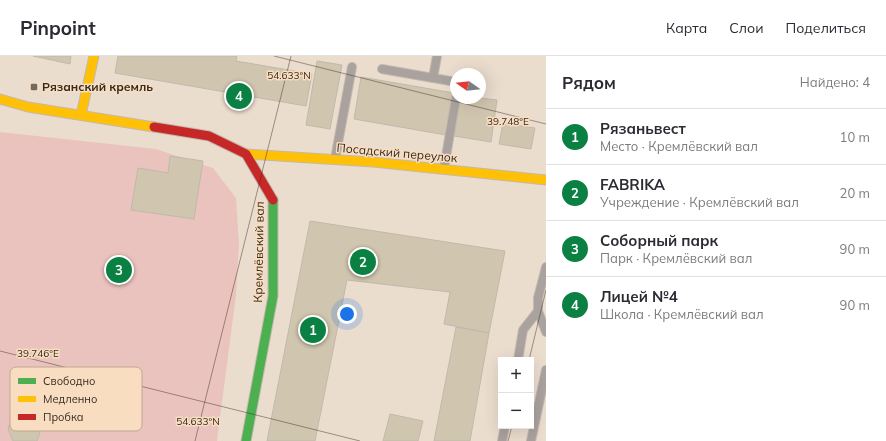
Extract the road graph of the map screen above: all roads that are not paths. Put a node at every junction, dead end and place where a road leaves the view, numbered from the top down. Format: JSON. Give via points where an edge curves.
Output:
{"nodes":[{"id":1,"x":94,"y":56,"type":"edge"},
{"id":2,"x":438,"y":56,"type":"edge"},
{"id":3,"x":352,"y":67,"type":"dead end"},
{"id":4,"x":382,"y":69,"type":"dead end"},
{"id":5,"x":433,"y":78,"type":"junction"},
{"id":6,"x":450,"y":81,"type":"edge"},
{"id":7,"x":0,"y":99,"type":"edge"},
{"id":8,"x":455,"y":104,"type":"edge"},
{"id":9,"x":81,"y":115,"type":"junction"},
{"id":10,"x":246,"y":154,"type":"junction"},
{"id":11,"x":335,"y":160,"type":"junction"},
{"id":12,"x":444,"y":169,"type":"junction"},
{"id":13,"x":546,"y":180,"type":"edge"},
{"id":14,"x":546,"y":267,"type":"edge"},
{"id":15,"x":538,"y":311,"type":"junction"},
{"id":16,"x":546,"y":316,"type":"edge"},
{"id":17,"x":546,"y":332,"type":"edge"},
{"id":18,"x":519,"y":357,"type":"edge"},
{"id":19,"x":546,"y":370,"type":"edge"},
{"id":20,"x":504,"y":429,"type":"edge"},
{"id":21,"x":246,"y":441,"type":"edge"},
{"id":22,"x":502,"y":441,"type":"edge"},
{"id":23,"x":531,"y":441,"type":"edge"}],
"edges":[{"from":1,"to":9,"type":"main road"},
{"from":2,"to":5,"type":"lane"},
{"from":3,"to":11,"type":"lane"},
{"from":4,"to":5,"type":"lane"},
{"from":5,"to":6,"type":"lane"},
{"from":7,"to":9,"type":"main road","via":[[28,107]]},
{"from":8,"to":12,"type":"lane"},
{"from":9,"to":10,"type":"main road","via":[[209,136]]},
{"from":10,"to":11,"type":"main road","name":"Посадский переулок"},
{"from":10,"to":21,"type":"main road","name":"Кремлёвский вал","via":[[273,198],[273,296]]},
{"from":11,"to":12,"type":"main road","name":"Посадский переулок"},
{"from":12,"to":13,"type":"main road","name":"Посадский переулок"},
{"from":14,"to":15,"type":"lane","via":[[538,298]]},
{"from":15,"to":16,"type":"lane"},
{"from":15,"to":17,"type":"lane"},
{"from":15,"to":18,"type":"lane","via":[[524,330]]},
{"from":19,"to":23,"type":"lane"},
{"from":20,"to":22,"type":"lane"}]}
